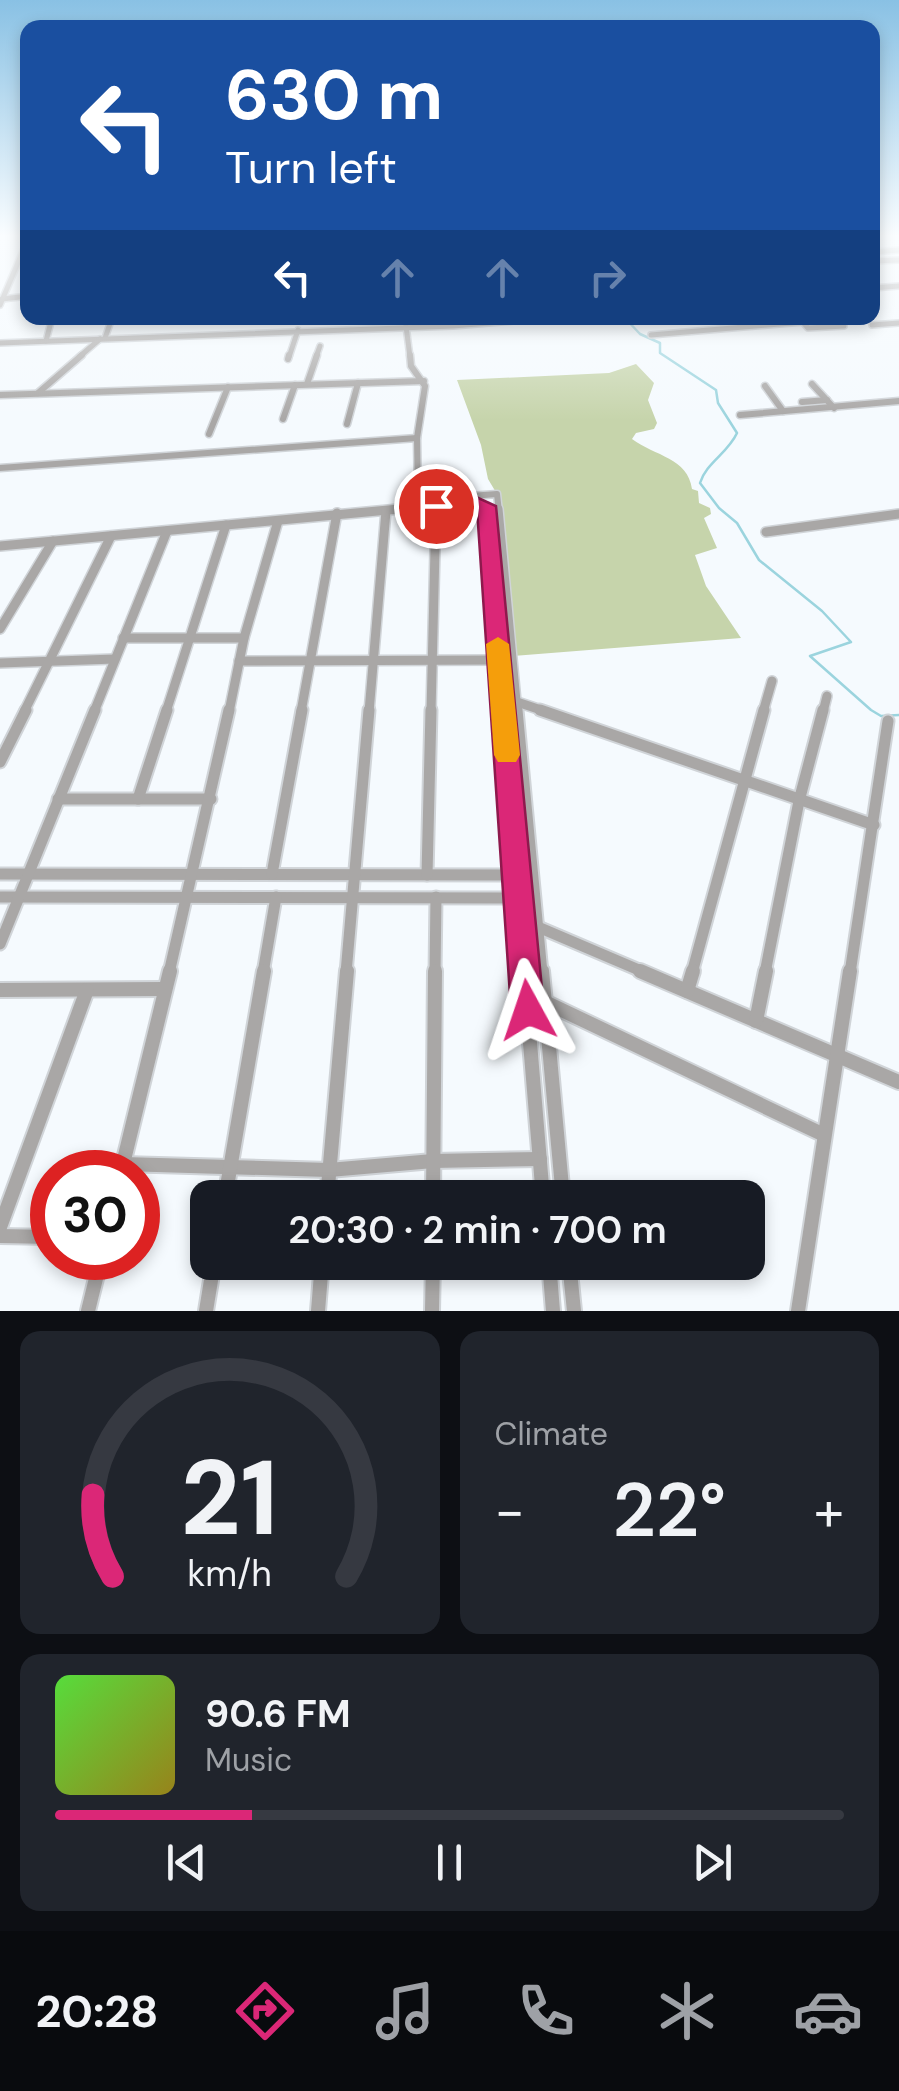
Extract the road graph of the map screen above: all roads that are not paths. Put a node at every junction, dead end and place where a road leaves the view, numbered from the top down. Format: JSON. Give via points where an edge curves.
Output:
{"nodes":[{"id":1,"x":50,"y":325,"type":"edge"},
{"id":2,"x":109,"y":325,"type":"edge"},
{"id":3,"x":389,"y":325,"type":"edge"},
{"id":4,"x":392,"y":325,"type":"edge"},
{"id":5,"x":440,"y":325,"type":"edge"},
{"id":6,"x":752,"y":325,"type":"edge"},
{"id":7,"x":806,"y":325,"type":"edge"},
{"id":8,"x":406,"y":326,"type":"junction"},
{"id":9,"x":432,"y":326,"type":"joint"},
{"id":10,"x":844,"y":326,"type":"dead end"},
{"id":11,"x":392,"y":328,"type":"junction"},
{"id":12,"x":298,"y":330,"type":"junction"},
{"id":13,"x":651,"y":335,"type":"dead end"},
{"id":14,"x":103,"y":338,"type":"junction"},
{"id":15,"x":46,"y":340,"type":"junction"},
{"id":16,"x":0,"y":342,"type":"edge"},
{"id":17,"x":320,"y":346,"type":"dead end"},
{"id":18,"x":288,"y":360,"type":"dead end"},
{"id":19,"x":424,"y":381,"type":"junction"},
{"id":20,"x":358,"y":382,"type":"junction"},
{"id":21,"x":307,"y":384,"type":"junction"},
{"id":22,"x":812,"y":384,"type":"dead end"},
{"id":23,"x":294,"y":385,"type":"junction"},
{"id":24,"x":765,"y":386,"type":"dead end"},
{"id":25,"x":228,"y":387,"type":"junction"},
{"id":26,"x":38,"y":394,"type":"junction"},
{"id":27,"x":0,"y":395,"type":"edge"},
{"id":28,"x":827,"y":400,"type":"junction"},
{"id":29,"x":899,"y":400,"type":"edge"},
{"id":30,"x":802,"y":402,"type":"dead end"},
{"id":31,"x":834,"y":408,"type":"junction"},
{"id":32,"x":783,"y":412,"type":"junction"},
{"id":33,"x":740,"y":415,"type":"dead end"},
{"id":34,"x":284,"y":419,"type":"dead end"},
{"id":35,"x":347,"y":424,"type":"dead end"},
{"id":36,"x":209,"y":434,"type":"dead end"},
{"id":37,"x":417,"y":438,"type":"junction"},
{"id":38,"x":0,"y":468,"type":"edge"},
{"id":39,"x":436,"y":506,"type":"junction"},
{"id":40,"x":386,"y":510,"type":"junction"},
{"id":41,"x":336,"y":514,"type":"junction"},
{"id":42,"x":899,"y":514,"type":"edge"},
{"id":43,"x":278,"y":520,"type":"junction"},
{"id":44,"x":226,"y":525,"type":"junction"},
{"id":45,"x":167,"y":531,"type":"junction"},
{"id":46,"x":766,"y":532,"type":"dead end"},
{"id":47,"x":111,"y":536,"type":"junction"},
{"id":48,"x":53,"y":541,"type":"junction"},
{"id":49,"x":0,"y":546,"type":"edge"},
{"id":50,"x":0,"y":629,"type":"edge"},
{"id":51,"x":124,"y":638,"type":"junction"},
{"id":52,"x":244,"y":638,"type":"junction"},
{"id":53,"x":189,"y":640,"type":"junction"},
{"id":54,"x":115,"y":660,"type":"junction"},
{"id":55,"x":309,"y":660,"type":"junction"},
{"id":56,"x":499,"y":660,"type":"junction"},
{"id":57,"x":48,"y":661,"type":"junction"},
{"id":58,"x":239,"y":661,"type":"junction"},
{"id":59,"x":432,"y":661,"type":"junction"},
{"id":60,"x":373,"y":662,"type":"junction"},
{"id":61,"x":0,"y":663,"type":"edge"},
{"id":62,"x":772,"y":681,"type":"dead end"},
{"id":63,"x":827,"y":696,"type":"dead end"},
{"id":64,"x":518,"y":702,"type":"junction"},
{"id":65,"x":888,"y":721,"type":"dead end"},
{"id":66,"x":0,"y":762,"type":"edge"},
{"id":67,"x":745,"y":781,"type":"junction"},
{"id":68,"x":138,"y":799,"type":"junction"},
{"id":69,"x":210,"y":799,"type":"junction"},
{"id":70,"x":58,"y":800,"type":"junction"},
{"id":71,"x":799,"y":801,"type":"junction"},
{"id":72,"x":874,"y":825,"type":"junction"},
{"id":73,"x":0,"y":874,"type":"edge"},
{"id":74,"x":28,"y":874,"type":"junction"},
{"id":75,"x":192,"y":874,"type":"junction"},
{"id":76,"x":272,"y":874,"type":"junction"},
{"id":77,"x":355,"y":874,"type":"junction"},
{"id":78,"x":427,"y":874,"type":"junction"},
{"id":79,"x":517,"y":875,"type":"junction"},
{"id":80,"x":186,"y":897,"type":"junction"},
{"id":81,"x":0,"y":898,"type":"edge"},
{"id":82,"x":19,"y":898,"type":"junction"},
{"id":83,"x":276,"y":898,"type":"junction"},
{"id":84,"x":350,"y":898,"type":"junction"},
{"id":85,"x":436,"y":898,"type":"junction"},
{"id":86,"x":518,"y":898,"type":"junction"},
{"id":87,"x":538,"y":927,"type":"junction"},
{"id":88,"x":0,"y":944,"type":"edge"},
{"id":89,"x":0,"y":990,"type":"edge"},
{"id":90,"x":87,"y":990,"type":"junction"},
{"id":91,"x":164,"y":990,"type":"junction"},
{"id":92,"x":687,"y":991,"type":"junction"},
{"id":93,"x":545,"y":1002,"type":"junction"},
{"id":94,"x":756,"y":1021,"type":"junction"},
{"id":95,"x":836,"y":1056,"type":"junction"},
{"id":96,"x":899,"y":1082,"type":"edge"},
{"id":97,"x":822,"y":1134,"type":"junction"},
{"id":98,"x":126,"y":1150,"type":"edge"},
{"id":99,"x":540,"y":1159,"type":"junction"},
{"id":100,"x":434,"y":1161,"type":"junction"},
{"id":101,"x":230,"y":1166,"type":"junction"},
{"id":102,"x":160,"y":1167,"type":"edge"},
{"id":103,"x":329,"y":1170,"type":"junction"},
{"id":104,"x":228,"y":1180,"type":"edge"},
{"id":105,"x":328,"y":1180,"type":"edge"},
{"id":106,"x":433,"y":1180,"type":"edge"},
{"id":107,"x":542,"y":1180,"type":"edge"},
{"id":108,"x":561,"y":1180,"type":"edge"},
{"id":109,"x":0,"y":1227,"type":"edge"},
{"id":110,"x":0,"y":1236,"type":"edge"},
{"id":111,"x":30,"y":1237,"type":"edge"},
{"id":112,"x":96,"y":1280,"type":"edge"},
{"id":113,"x":211,"y":1280,"type":"edge"},
{"id":114,"x":321,"y":1280,"type":"edge"},
{"id":115,"x":432,"y":1280,"type":"edge"},
{"id":116,"x":549,"y":1280,"type":"edge"},
{"id":117,"x":571,"y":1280,"type":"edge"},
{"id":118,"x":88,"y":1311,"type":"edge"},
{"id":119,"x":206,"y":1311,"type":"edge"},
{"id":120,"x":318,"y":1311,"type":"edge"},
{"id":121,"x":432,"y":1311,"type":"edge"},
{"id":122,"x":552,"y":1311,"type":"edge"},
{"id":123,"x":574,"y":1311,"type":"edge"},
{"id":124,"x":798,"y":1311,"type":"edge"}],
"edges":[{"from":1,"to":15,"type":"street"},
{"from":2,"to":14,"type":"street"},
{"from":3,"to":11,"type":"street"},
{"from":4,"to":11,"type":"street"},
{"from":5,"to":9,"type":"street"},
{"from":6,"to":13,"type":"street"},
{"from":7,"to":10,"type":"street"},
{"from":8,"to":9,"type":"street"},
{"from":8,"to":11,"type":"street"},
{"from":8,"to":19,"type":"street","via":[[411,366]]},
{"from":11,"to":12,"type":"street"},
{"from":12,"to":14,"type":"street"},
{"from":12,"to":18,"type":"street"},
{"from":14,"to":15,"type":"street"},
{"from":14,"to":26,"type":"street"},
{"from":15,"to":16,"type":"street"},
{"from":17,"to":21,"type":"street"},
{"from":19,"to":20,"type":"street"},
{"from":19,"to":37,"type":"street"},
{"from":20,"to":21,"type":"street"},
{"from":20,"to":35,"type":"street"},
{"from":21,"to":23,"type":"street"},
{"from":22,"to":28,"type":"street"},
{"from":23,"to":25,"type":"street"},
{"from":23,"to":34,"type":"street"},
{"from":24,"to":32,"type":"street"},
{"from":25,"to":26,"type":"street"},
{"from":25,"to":36,"type":"street"},
{"from":26,"to":27,"type":"street"},
{"from":28,"to":30,"type":"street"},
{"from":28,"to":31,"type":"street"},
{"from":29,"to":31,"type":"street"},
{"from":31,"to":32,"type":"street"},
{"from":32,"to":33,"type":"street"},
{"from":37,"to":38,"type":"street"},
{"from":37,"to":64,"type":"street","via":[[418,500],[496,494]]},
{"from":39,"to":40,"type":"street"},
{"from":39,"to":56,"type":"street","via":[[486,506]]},
{"from":39,"to":59,"type":"street"},
{"from":40,"to":41,"type":"street"},
{"from":40,"to":60,"type":"street"},
{"from":41,"to":43,"type":"street"},
{"from":41,"to":55,"type":"street"},
{"from":42,"to":46,"type":"street"},
{"from":43,"to":44,"type":"street"},
{"from":43,"to":52,"type":"street"},
{"from":44,"to":45,"type":"street"},
{"from":44,"to":53,"type":"street"},
{"from":45,"to":47,"type":"street"},
{"from":45,"to":51,"type":"street"},
{"from":47,"to":48,"type":"street"},
{"from":47,"to":57,"type":"street"},
{"from":48,"to":49,"type":"street"},
{"from":48,"to":50,"type":"street"},
{"from":51,"to":53,"type":"street"},
{"from":51,"to":54,"type":"street"},
{"from":52,"to":53,"type":"street"},
{"from":52,"to":58,"type":"street"},
{"from":53,"to":68,"type":"street"},
{"from":54,"to":57,"type":"street"},
{"from":54,"to":70,"type":"street"},
{"from":55,"to":58,"type":"street"},
{"from":55,"to":60,"type":"street"},
{"from":55,"to":76,"type":"street"},
{"from":56,"to":59,"type":"street"},
{"from":56,"to":79,"type":"street"},
{"from":57,"to":61,"type":"street"},
{"from":57,"to":66,"type":"street"},
{"from":58,"to":69,"type":"street"},
{"from":59,"to":60,"type":"street"},
{"from":59,"to":78,"type":"street"},
{"from":60,"to":77,"type":"street"},
{"from":62,"to":67,"type":"street"},
{"from":63,"to":71,"type":"street"},
{"from":64,"to":67,"type":"street"},
{"from":64,"to":87,"type":"street"},
{"from":65,"to":72,"type":"street"},
{"from":67,"to":71,"type":"street"},
{"from":67,"to":92,"type":"street"},
{"from":68,"to":69,"type":"street"},
{"from":68,"to":70,"type":"street"},
{"from":69,"to":75,"type":"street"},
{"from":70,"to":74,"type":"street"},
{"from":71,"to":72,"type":"street"},
{"from":71,"to":94,"type":"street"},
{"from":72,"to":95,"type":"street"},
{"from":73,"to":74,"type":"street"},
{"from":74,"to":75,"type":"street"},
{"from":74,"to":82,"type":"street"},
{"from":75,"to":76,"type":"street"},
{"from":75,"to":80,"type":"street"},
{"from":76,"to":77,"type":"street"},
{"from":77,"to":78,"type":"street"},
{"from":77,"to":84,"type":"street"},
{"from":78,"to":79,"type":"street"},
{"from":79,"to":86,"type":"street"},
{"from":80,"to":82,"type":"street"},
{"from":80,"to":83,"type":"street"},
{"from":80,"to":91,"type":"street"},
{"from":81,"to":82,"type":"street"},
{"from":82,"to":88,"type":"street"},
{"from":83,"to":84,"type":"street"},
{"from":83,"to":101,"type":"street"},
{"from":84,"to":85,"type":"street"},
{"from":84,"to":103,"type":"street"},
{"from":85,"to":86,"type":"street"},
{"from":85,"to":100,"type":"street"},
{"from":86,"to":99,"type":"street"},
{"from":87,"to":92,"type":"street"},
{"from":87,"to":93,"type":"street"},
{"from":89,"to":90,"type":"street"},
{"from":90,"to":91,"type":"street"},
{"from":90,"to":109,"type":"street"},
{"from":91,"to":98,"type":"street"},
{"from":92,"to":94,"type":"street"},
{"from":93,"to":97,"type":"street"},
{"from":93,"to":108,"type":"street"},
{"from":94,"to":95,"type":"street"},
{"from":95,"to":96,"type":"street"},
{"from":95,"to":97,"type":"street"},
{"from":97,"to":124,"type":"street"},
{"from":99,"to":100,"type":"street"},
{"from":99,"to":107,"type":"street"},
{"from":100,"to":103,"type":"street"},
{"from":100,"to":106,"type":"street"},
{"from":101,"to":102,"type":"street"},
{"from":101,"to":103,"type":"street"},
{"from":101,"to":104,"type":"street"},
{"from":103,"to":105,"type":"street"},
{"from":110,"to":111,"type":"street"},
{"from":112,"to":118,"type":"street"},
{"from":113,"to":119,"type":"street"},
{"from":114,"to":120,"type":"street"},
{"from":115,"to":121,"type":"street"},
{"from":116,"to":122,"type":"street"},
{"from":117,"to":123,"type":"street"}]}
